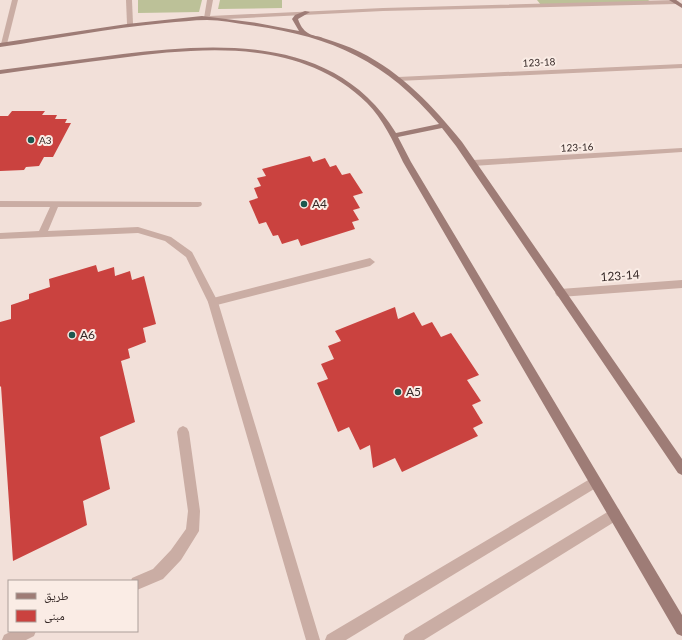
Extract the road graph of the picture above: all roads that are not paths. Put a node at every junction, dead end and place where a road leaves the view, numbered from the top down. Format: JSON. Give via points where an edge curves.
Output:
{"nodes":[{"id":1,"x":15,"y":0,"type":"edge"},
{"id":2,"x":129,"y":0,"type":"edge"},
{"id":3,"x":210,"y":0,"type":"edge"},
{"id":4,"x":528,"y":0,"type":"edge"},
{"id":5,"x":674,"y":1,"type":"edge"},
{"id":6,"x":682,"y":6,"type":"edge"},
{"id":7,"x":534,"y":7,"type":"junction"},
{"id":8,"x":307,"y":12,"type":"junction"},
{"id":9,"x":207,"y":18,"type":"junction"},
{"id":10,"x":130,"y":24,"type":"junction"},
{"id":11,"x":308,"y":35,"type":"junction"},
{"id":12,"x":2,"y":44,"type":"edge"},
{"id":13,"x":682,"y":66,"type":"edge"},
{"id":14,"x":0,"y":72,"type":"edge"},
{"id":15,"x":398,"y":79,"type":"junction"},
{"id":16,"x":444,"y":125,"type":"junction"},
{"id":17,"x":394,"y":136,"type":"junction"},
{"id":18,"x":682,"y":150,"type":"edge"},
{"id":19,"x":473,"y":163,"type":"junction"},
{"id":20,"x":0,"y":204,"type":"edge"},
{"id":21,"x":198,"y":204,"type":"dead end"},
{"id":22,"x":55,"y":205,"type":"junction"},
{"id":23,"x":42,"y":234,"type":"junction"},
{"id":24,"x":0,"y":236,"type":"edge"},
{"id":25,"x":370,"y":262,"type":"dead end"},
{"id":26,"x":682,"y":284,"type":"edge"},
{"id":27,"x":560,"y":294,"type":"junction"},
{"id":28,"x":212,"y":302,"type":"junction"},
{"id":29,"x":183,"y":432,"type":"dead end"},
{"id":30,"x":682,"y":469,"type":"edge"},
{"id":31,"x":595,"y":482,"type":"junction"},
{"id":32,"x":614,"y":514,"type":"junction"},
{"id":33,"x":138,"y":583,"type":"edge"},
{"id":34,"x":682,"y":629,"type":"edge"},
{"id":35,"x":27,"y":632,"type":"edge"},
{"id":36,"x":9,"y":640,"type":"edge"},
{"id":37,"x":313,"y":640,"type":"edge"},
{"id":38,"x":332,"y":640,"type":"edge"},
{"id":39,"x":410,"y":640,"type":"edge"}],
"edges":[{"from":1,"to":12,"type":"street"},
{"from":2,"to":10,"type":"street"},
{"from":3,"to":9,"type":"street"},
{"from":4,"to":7,"type":"street"},
{"from":5,"to":6,"type":"street"},
{"from":5,"to":7,"type":"street"},
{"from":7,"to":8,"type":"street","via":[[377,7]]},
{"from":8,"to":9,"type":"street"},
{"from":8,"to":11,"type":"street","via":[[296,16],[295,19],[299,28]]},
{"from":9,"to":10,"type":"street"},
{"from":9,"to":11,"type":"street","via":[[261,24]]},
{"from":10,"to":12,"type":"street"},
{"from":11,"to":15,"type":"street","via":[[363,56]]},
{"from":13,"to":15,"type":"street","name":"123-18"},
{"from":14,"to":17,"type":"street","via":[[172,49],[214,48],[261,52],[309,64],[343,80],[372,104]]},
{"from":15,"to":16,"type":"street"},
{"from":16,"to":17,"type":"street"},
{"from":16,"to":19,"type":"street"},
{"from":17,"to":31,"type":"street"},
{"from":18,"to":19,"type":"street","name":"123-16"},
{"from":19,"to":27,"type":"street"},
{"from":20,"to":22,"type":"street"},
{"from":21,"to":22,"type":"street"},
{"from":22,"to":23,"type":"street"},
{"from":23,"to":24,"type":"street"},
{"from":23,"to":28,"type":"street","via":[[138,230],[168,239],[189,255]]},
{"from":25,"to":28,"type":"street"},
{"from":26,"to":27,"type":"street","name":"123-14"},
{"from":27,"to":30,"type":"street"},
{"from":28,"to":37,"type":"street"},
{"from":29,"to":33,"type":"street","via":[[194,511],[192,531],[176,555],[158,574]]},
{"from":31,"to":32,"type":"street"},
{"from":31,"to":38,"type":"street"},
{"from":32,"to":34,"type":"street"},
{"from":32,"to":39,"type":"street"},
{"from":35,"to":36,"type":"street"}]}
